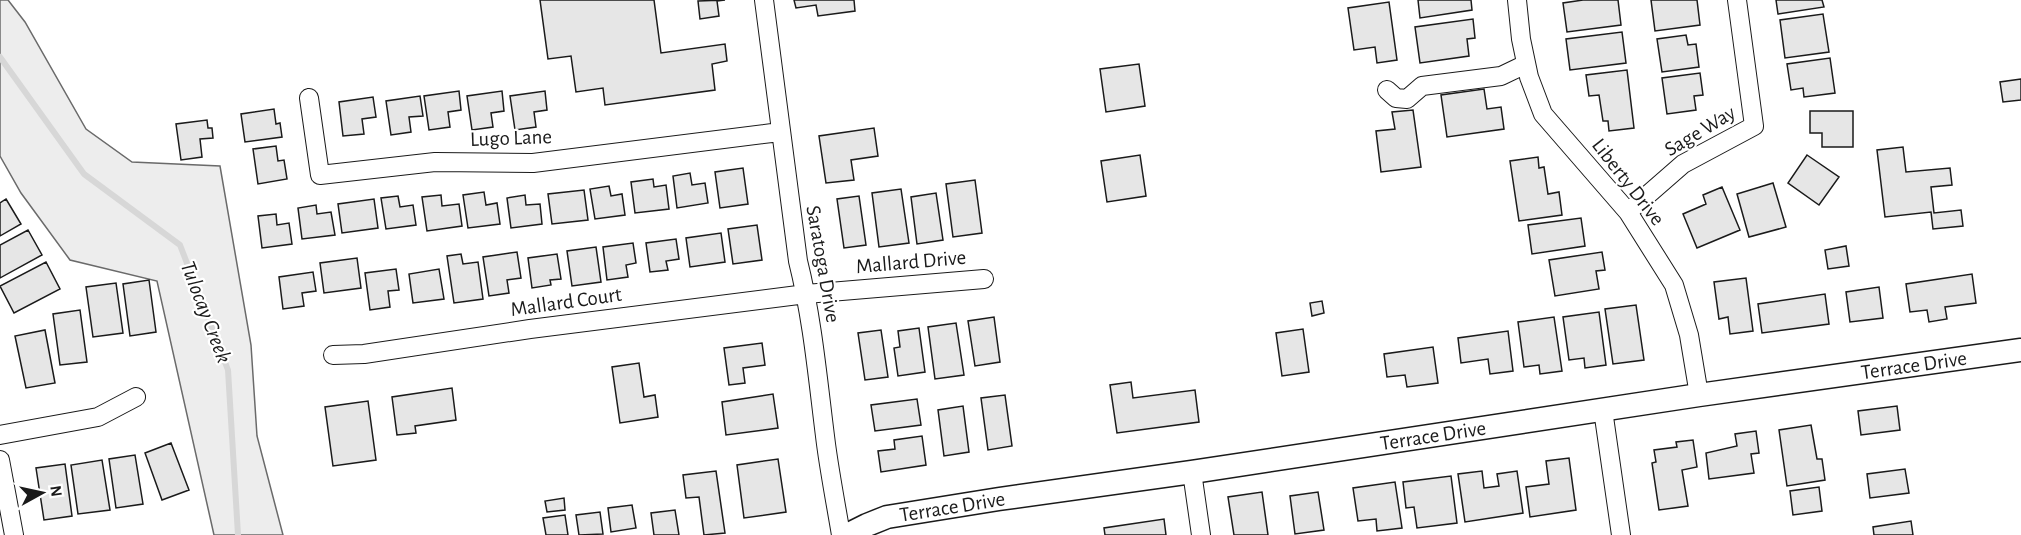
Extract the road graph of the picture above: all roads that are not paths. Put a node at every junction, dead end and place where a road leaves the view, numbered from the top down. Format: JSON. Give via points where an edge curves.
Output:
{"nodes":[{"id":1,"x":764,"y":0,"type":"edge"},
{"id":2,"x":1517,"y":0,"type":"edge"},
{"id":3,"x":1737,"y":0,"type":"edge"},
{"id":4,"x":1526,"y":64,"type":"junction"},
{"id":5,"x":1387,"y":90,"type":"dead end"},
{"id":6,"x":309,"y":98,"type":"dead end"},
{"id":7,"x":780,"y":132,"type":"junction"},
{"id":8,"x":1628,"y":212,"type":"junction"},
{"id":9,"x":984,"y":279,"type":"dead end"},
{"id":10,"x":806,"y":294,"type":"junction"},
{"id":11,"x":2021,"y":350,"type":"edge"},
{"id":12,"x":333,"y":356,"type":"dead end"},
{"id":13,"x":1699,"y":395,"type":"junction"},
{"id":14,"x":136,"y":398,"type":"dead end"},
{"id":15,"x":1603,"y":410,"type":"junction"},
{"id":16,"x":0,"y":435,"type":"edge"},
{"id":17,"x":0,"y":460,"type":"edge"},
{"id":18,"x":1192,"y":472,"type":"junction"},
{"id":19,"x":14,"y":535,"type":"edge"},
{"id":20,"x":841,"y":535,"type":"edge"},
{"id":21,"x":847,"y":535,"type":"edge"},
{"id":22,"x":1201,"y":535,"type":"edge"},
{"id":23,"x":1621,"y":535,"type":"edge"}],
"edges":[{"from":1,"to":7,"type":"street","name":"Saratoga Drive"},
{"from":2,"to":4,"type":"street","name":"Liberty Drive"},
{"from":3,"to":8,"type":"street","name":"Sage Way","via":[[1754,126],[1683,164]]},
{"from":4,"to":5,"type":"street","via":[[1500,76],[1422,86],[1407,99],[1396,98]]},
{"from":4,"to":8,"type":"street","name":"Liberty Drive","via":[[1543,114]]},
{"from":6,"to":7,"type":"street","name":"Lugo Lane","via":[[320,175],[435,162],[532,163]]},
{"from":7,"to":10,"type":"street","name":"Saratoga Drive"},
{"from":8,"to":13,"type":"street","name":"Liberty Drive","via":[[1674,285],[1689,335]]},
{"from":9,"to":10,"type":"street","name":"Mallard Drive"},
{"from":10,"to":12,"type":"street","name":"Mallard Court"},
{"from":10,"to":20,"type":"street","name":"Saratoga Drive"},
{"from":11,"to":13,"type":"street","name":"Terrace Drive"},
{"from":13,"to":15,"type":"street","name":"Terrace Drive"},
{"from":14,"to":16,"type":"street","via":[[98,417]]},
{"from":15,"to":18,"type":"street","name":"Terrace Drive"},
{"from":15,"to":23,"type":"street"},
{"from":17,"to":19,"type":"street"},
{"from":18,"to":21,"type":"street","name":"Terrace Drive","via":[[887,517]]},
{"from":18,"to":22,"type":"street"}]}
